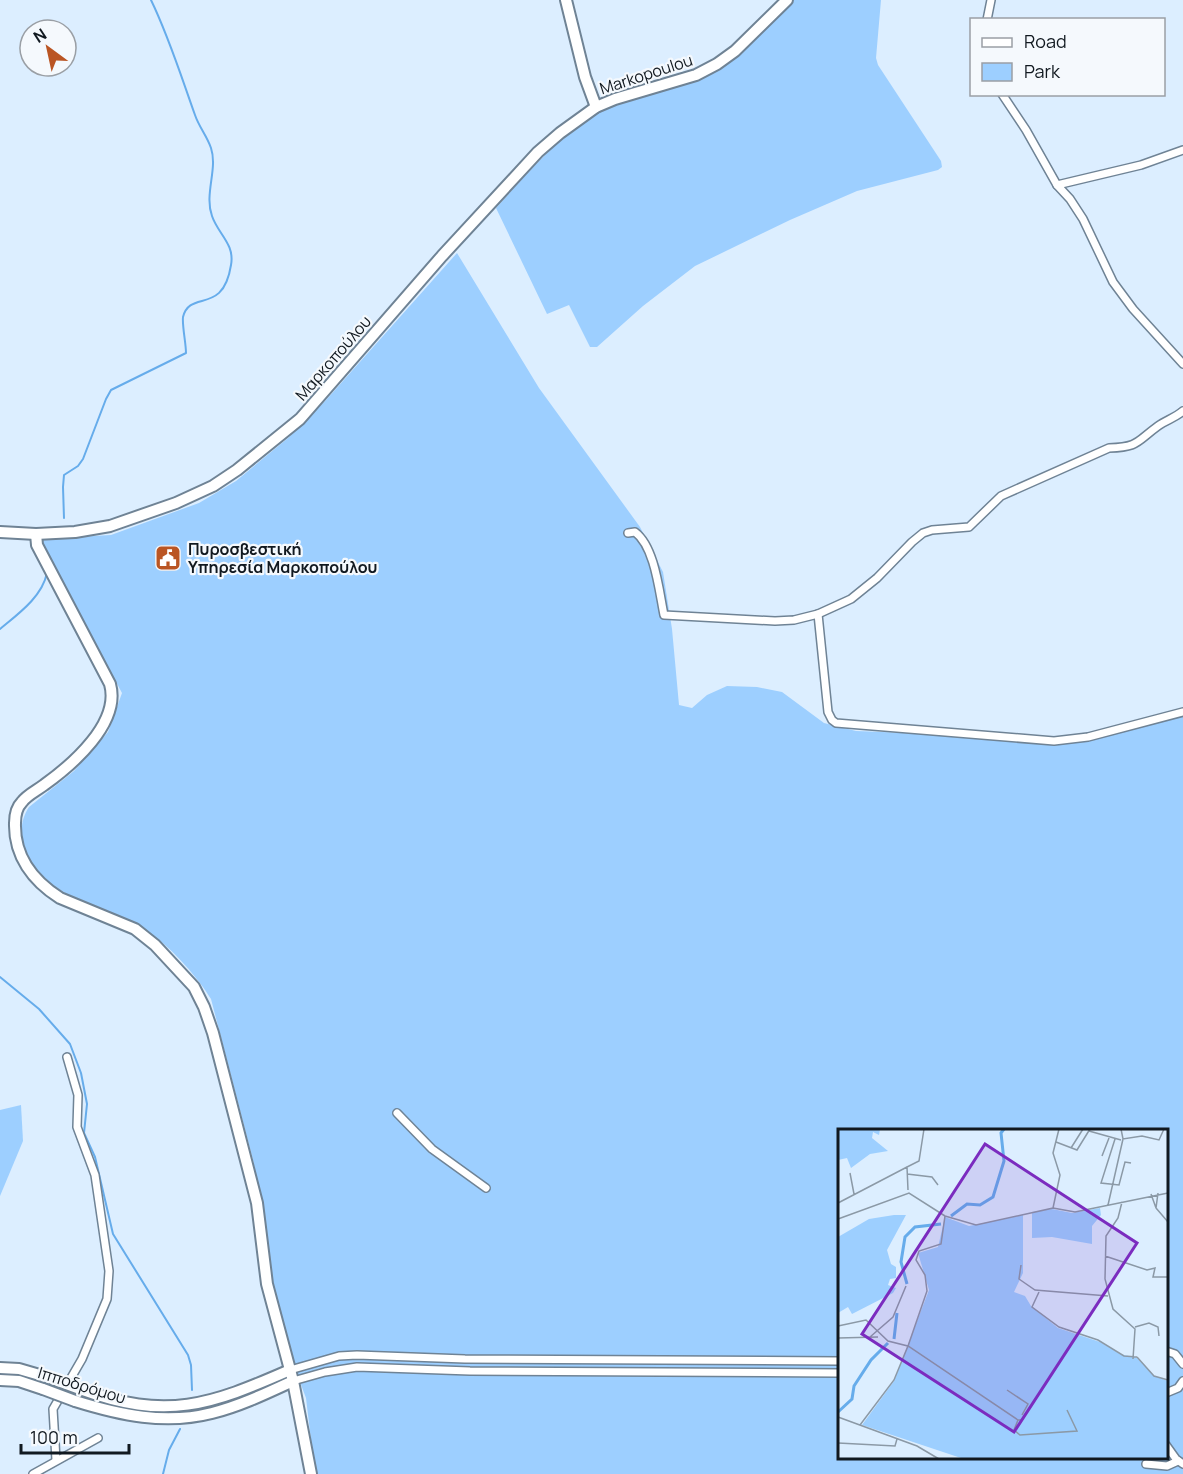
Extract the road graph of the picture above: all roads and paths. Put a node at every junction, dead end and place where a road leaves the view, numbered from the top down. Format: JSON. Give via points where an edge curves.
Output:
{"nodes":[{"id":1,"x":566,"y":0,"type":"edge"},
{"id":2,"x":787,"y":0,"type":"edge"},
{"id":3,"x":991,"y":0,"type":"edge"},
{"id":4,"x":987,"y":18,"type":"edge"},
{"id":5,"x":1003,"y":96,"type":"edge"},
{"id":6,"x":596,"y":107,"type":"junction"},
{"id":7,"x":1183,"y":150,"type":"edge"},
{"id":8,"x":1057,"y":184,"type":"junction"},
{"id":9,"x":1183,"y":364,"type":"edge"},
{"id":10,"x":1183,"y":411,"type":"edge"},
{"id":11,"x":0,"y":532,"type":"edge"},
{"id":12,"x":628,"y":532,"type":"dead end"},
{"id":13,"x":36,"y":534,"type":"junction"},
{"id":14,"x":819,"y":614,"type":"junction"},
{"id":15,"x":1183,"y":712,"type":"edge"},
{"id":16,"x":67,"y":1057,"type":"dead end"},
{"id":17,"x":397,"y":1113,"type":"dead end"},
{"id":18,"x":486,"y":1188,"type":"dead end"},
{"id":19,"x":1168,"y":1350,"type":"edge"},
{"id":20,"x":532,"y":1358,"type":"junction"},
{"id":21,"x":838,"y":1361,"type":"edge"},
{"id":22,"x":1183,"y":1364,"type":"edge"},
{"id":23,"x":0,"y":1368,"type":"edge"},
{"id":24,"x":290,"y":1370,"type":"junction"},
{"id":25,"x":531,"y":1370,"type":"junction"},
{"id":26,"x":838,"y":1373,"type":"edge"},
{"id":27,"x":0,"y":1380,"type":"edge"},
{"id":28,"x":293,"y":1381,"type":"junction"},
{"id":29,"x":1183,"y":1381,"type":"edge"},
{"id":30,"x":1168,"y":1393,"type":"edge"},
{"id":31,"x":98,"y":1438,"type":"dead end"},
{"id":32,"x":1168,"y":1446,"type":"edge"},
{"id":33,"x":56,"y":1460,"type":"junction"},
{"id":34,"x":1181,"y":1463,"type":"edge"},
{"id":35,"x":1146,"y":1464,"type":"dead end"},
{"id":36,"x":33,"y":1474,"type":"edge"},
{"id":37,"x":311,"y":1474,"type":"edge"}],
"edges":[{"from":1,"to":6,"type":"main road"},
{"from":2,"to":6,"type":"main road","name":"Markopoulou","via":[[717,64],[696,75]]},
{"from":3,"to":4,"type":"street"},
{"from":5,"to":8,"type":"street"},
{"from":6,"to":13,"type":"main road","name":"Μαρκοπούλου","via":[[538,152],[300,419],[237,470],[176,503],[110,526]]},
{"from":7,"to":8,"type":"street","via":[[1141,165]]},
{"from":8,"to":9,"type":"street","via":[[1083,219],[1113,282],[1132,309]]},
{"from":10,"to":14,"type":"street","via":[[1138,443],[1109,448],[1009,492],[969,527],[923,534],[851,599]]},
{"from":11,"to":13,"type":"main road","name":"Μαρκοπούλου"},
{"from":12,"to":14,"type":"street","via":[[639,535],[646,547],[664,615],[775,621]]},
{"from":13,"to":24,"type":"main road","via":[[37,545],[112,693],[110,710],[96,737],[65,768],[22,800],[14,831],[18,851],[36,879],[51,892],[135,929],[194,987],[213,1033],[249,1168],[267,1284]]},
{"from":14,"to":15,"type":"street","via":[[828,712],[836,723],[1054,741],[1088,737]]},
{"from":16,"to":33,"type":"street","via":[[78,1095],[77,1127],[95,1175],[109,1271],[107,1299],[82,1359],[53,1409]]},
{"from":17,"to":18,"type":"street","via":[[432,1149]]},
{"from":19,"to":22,"type":"street"},
{"from":20,"to":21,"type":"street"},
{"from":20,"to":24,"type":"street","via":[[339,1356]]},
{"from":20,"to":25,"type":"street"},
{"from":23,"to":24,"type":"main road","name":"Ιπποδρόμου","bridge":true,"via":[[19,1369],[123,1402],[156,1406],[182,1406],[223,1397]]},
{"from":24,"to":28,"type":"main road"},
{"from":25,"to":26,"type":"street"},
{"from":25,"to":28,"type":"street","via":[[357,1367]]},
{"from":27,"to":28,"type":"main road","name":"Ιπποδρόμου","bridge":true,"via":[[19,1381],[75,1401],[155,1418],[182,1418],[226,1409]]},
{"from":28,"to":37,"type":"main road"},
{"from":29,"to":30,"type":"street"},
{"from":31,"to":33,"type":"street"},
{"from":32,"to":34,"type":"street"},
{"from":33,"to":36,"type":"street"},
{"from":34,"to":35,"type":"street"}]}
